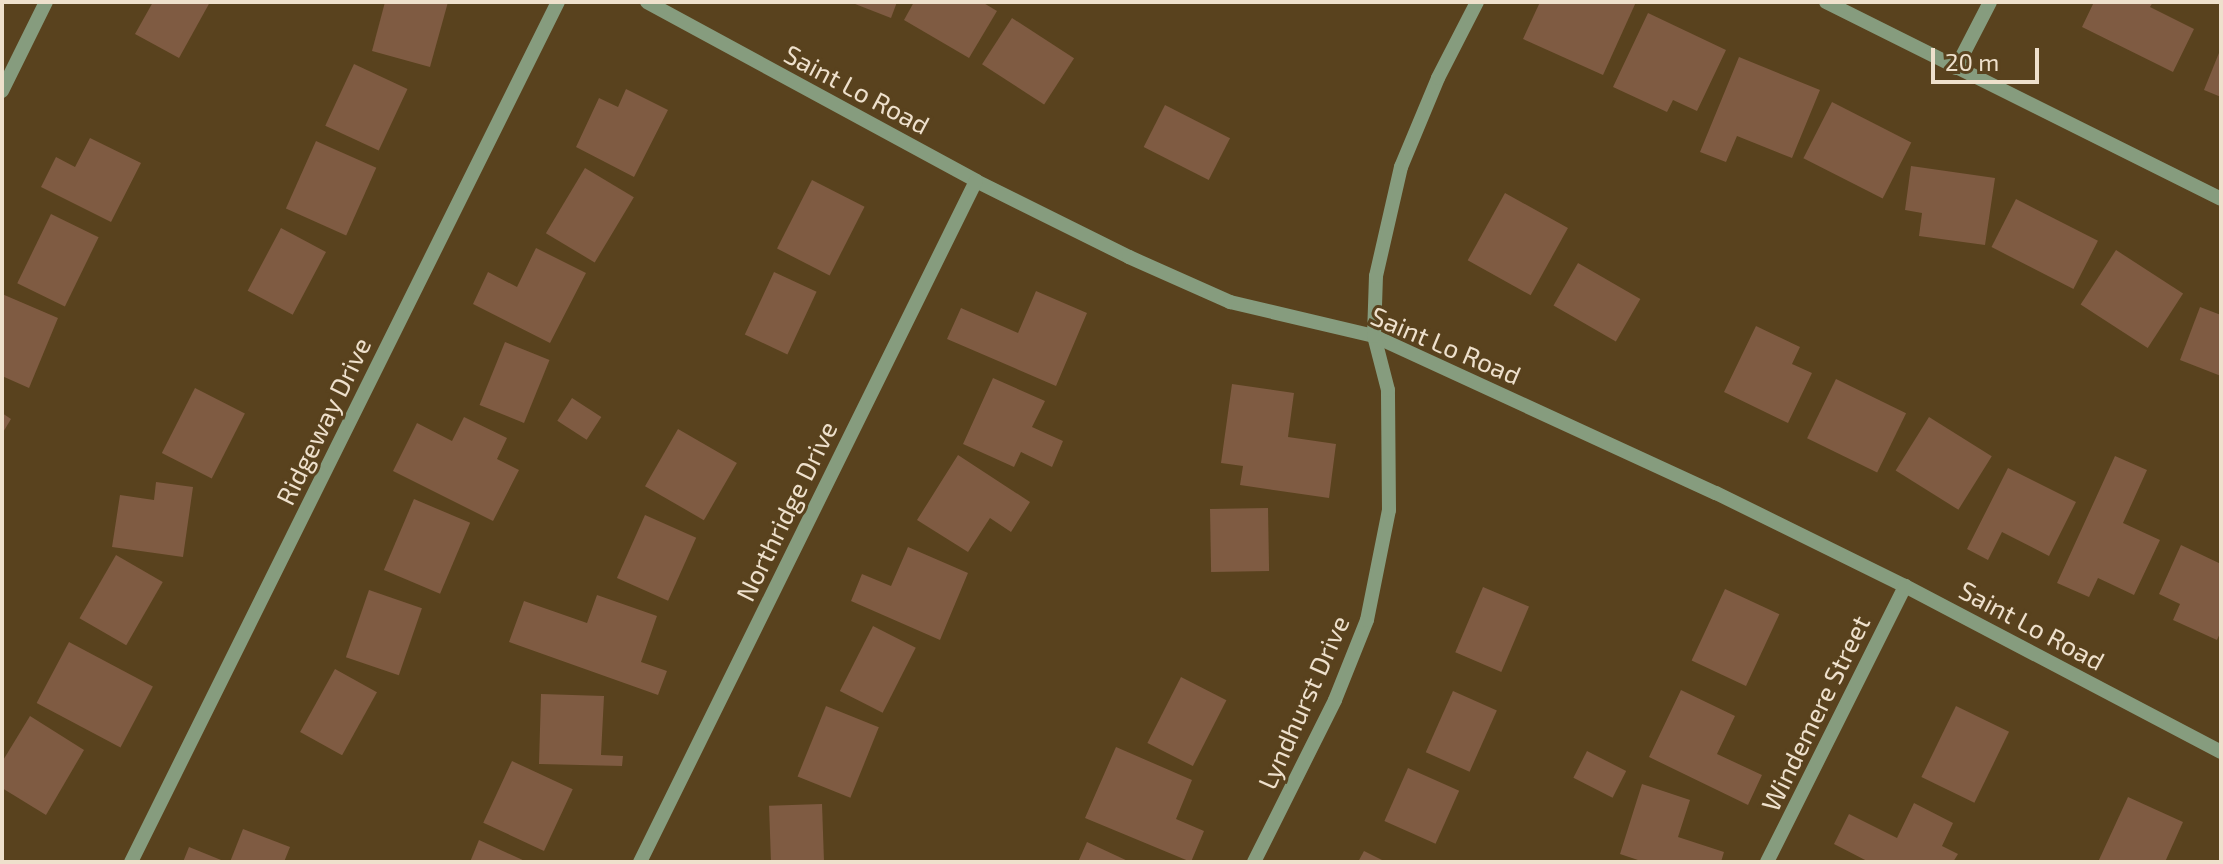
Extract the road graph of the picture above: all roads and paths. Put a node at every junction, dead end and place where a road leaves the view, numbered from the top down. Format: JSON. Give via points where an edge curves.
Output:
{"nodes":[{"id":1,"x":46,"y":2,"type":"edge"},
{"id":2,"x":558,"y":2,"type":"edge"},
{"id":3,"x":647,"y":2,"type":"edge"},
{"id":4,"x":1477,"y":2,"type":"edge"},
{"id":5,"x":1826,"y":2,"type":"edge"},
{"id":6,"x":1990,"y":2,"type":"edge"},
{"id":7,"x":1956,"y":68,"type":"junction"},
{"id":8,"x":2,"y":91,"type":"edge"},
{"id":9,"x":976,"y":181,"type":"junction"},
{"id":10,"x":2221,"y":199,"type":"edge"},
{"id":11,"x":1374,"y":336,"type":"junction"},
{"id":12,"x":1905,"y":586,"type":"junction"},
{"id":13,"x":2221,"y":752,"type":"edge"},
{"id":14,"x":131,"y":862,"type":"edge"},
{"id":15,"x":640,"y":862,"type":"edge"},
{"id":16,"x":1254,"y":862,"type":"edge"},
{"id":17,"x":1767,"y":862,"type":"edge"}],
"edges":[{"from":1,"to":8,"type":"street"},
{"from":2,"to":14,"type":"street","name":"Ridgeway Drive"},
{"from":3,"to":9,"type":"street","name":"Saint Lo Road"},
{"from":4,"to":11,"type":"street","name":"Lyndhurst Drive","via":[[1401,167],[1376,276]]},
{"from":5,"to":7,"type":"street"},
{"from":6,"to":7,"type":"street"},
{"from":7,"to":10,"type":"street"},
{"from":9,"to":11,"type":"street","name":"Saint Lo Road","via":[[1230,302]]},
{"from":9,"to":15,"type":"street","name":"Northridge Drive"},
{"from":11,"to":12,"type":"street","name":"Saint Lo Road"},
{"from":11,"to":16,"type":"street","name":"Lyndhurst Drive","via":[[1388,390],[1389,510],[1367,620],[1335,700]]},
{"from":12,"to":13,"type":"street","name":"Saint Lo Road"},
{"from":12,"to":17,"type":"street","name":"Windemere Street"}]}
